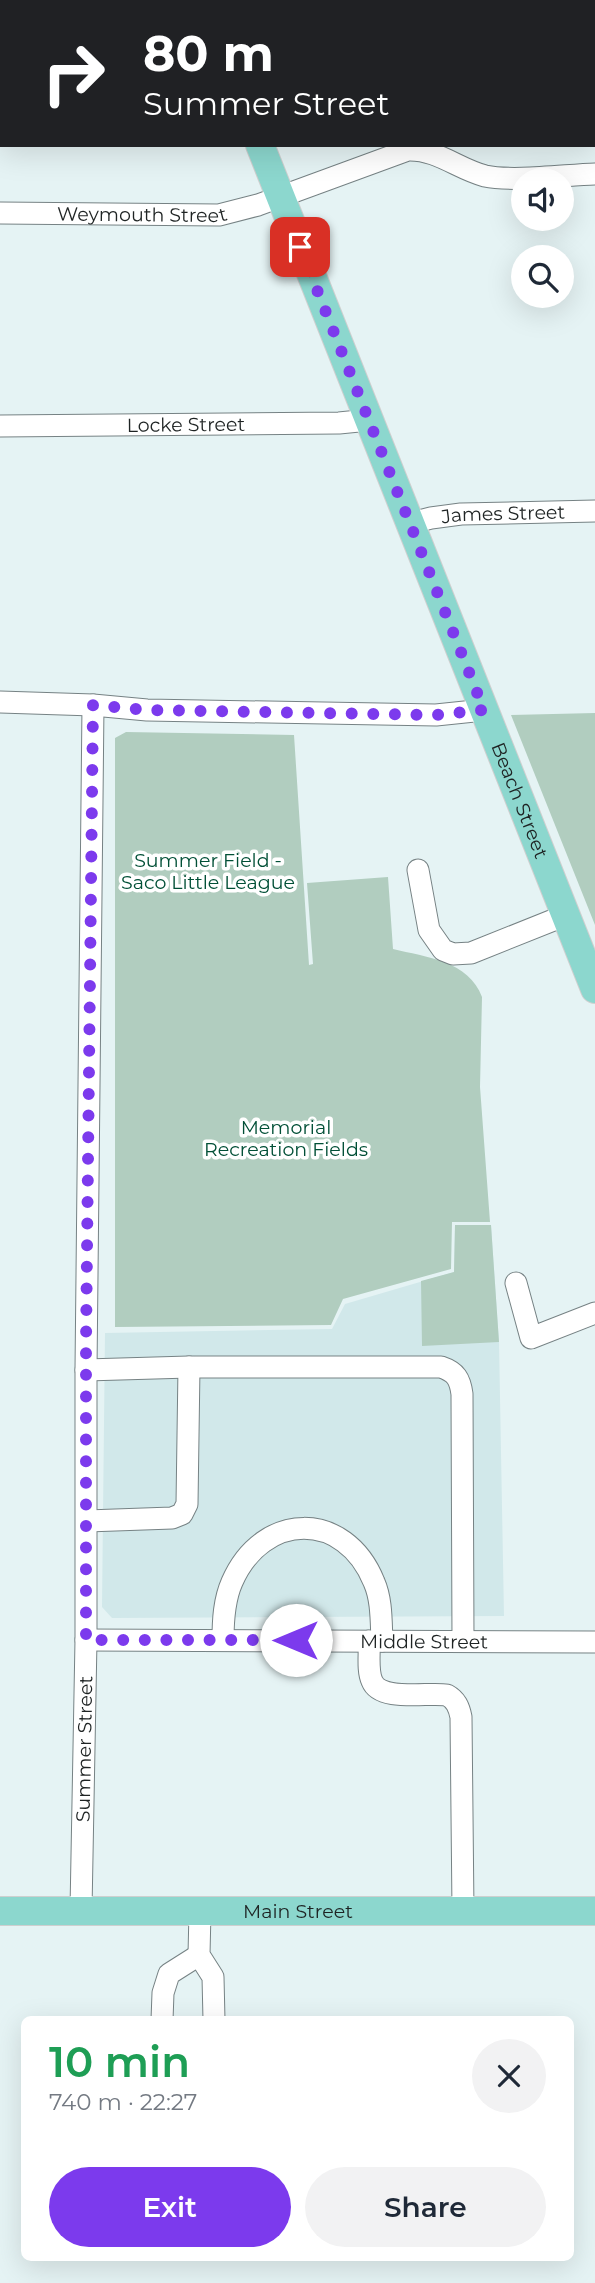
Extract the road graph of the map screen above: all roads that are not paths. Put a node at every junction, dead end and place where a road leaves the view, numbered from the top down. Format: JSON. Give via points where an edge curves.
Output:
{"nodes":[{"id":1,"x":261,"y":147,"type":"edge"},
{"id":2,"x":595,"y":174,"type":"edge"},
{"id":3,"x":280,"y":197,"type":"junction"},
{"id":4,"x":0,"y":213,"type":"edge"},
{"id":5,"x":369,"y":420,"type":"junction"},
{"id":6,"x":0,"y":426,"type":"edge"},
{"id":7,"x":595,"y":511,"type":"edge"},
{"id":8,"x":411,"y":523,"type":"junction"},
{"id":9,"x":0,"y":702,"type":"edge"},
{"id":10,"x":93,"y":705,"type":"junction"},
{"id":11,"x":484,"y":710,"type":"junction"},
{"id":12,"x":418,"y":870,"type":"dead end"},
{"id":13,"x":566,"y":915,"type":"junction"},
{"id":14,"x":595,"y":989,"type":"edge"},
{"id":15,"x":516,"y":1283,"type":"dead end"},
{"id":16,"x":595,"y":1313,"type":"edge"},
{"id":17,"x":189,"y":1367,"type":"junction"},
{"id":18,"x":86,"y":1370,"type":"junction"},
{"id":19,"x":87,"y":1521,"type":"junction"},
{"id":20,"x":86,"y":1640,"type":"junction"},
{"id":21,"x":223,"y":1640,"type":"junction"},
{"id":22,"x":463,"y":1640,"type":"junction"},
{"id":23,"x":376,"y":1641,"type":"junction"},
{"id":24,"x":595,"y":1642,"type":"edge"},
{"id":25,"x":0,"y":1910,"type":"edge"},
{"id":26,"x":81,"y":1910,"type":"junction"},
{"id":27,"x":200,"y":1911,"type":"junction"},
{"id":28,"x":463,"y":1911,"type":"junction"},
{"id":29,"x":595,"y":1911,"type":"edge"},
{"id":30,"x":199,"y":1955,"type":"junction"},
{"id":31,"x":162,"y":2016,"type":"edge"},
{"id":32,"x":214,"y":2016,"type":"edge"}],
"edges":[{"from":1,"to":3,"type":"main road","name":"Beach Street"},
{"from":2,"to":3,"type":"street","name":"Weymouth Street","via":[[494,177],[427,151],[408,150]]},
{"from":3,"to":4,"type":"street","name":"Weymouth Street","via":[[219,215]]},
{"from":3,"to":5,"type":"main road","name":"Beach Street"},
{"from":5,"to":6,"type":"street","name":"Locke Street"},
{"from":5,"to":8,"type":"main road","name":"Beach Street"},
{"from":7,"to":8,"type":"street","name":"James Street","via":[[461,514]]},
{"from":8,"to":11,"type":"main road","name":"Beach Street"},
{"from":9,"to":10,"type":"street"},
{"from":10,"to":11,"type":"street","via":[[436,715]]},
{"from":10,"to":18,"type":"street","name":"Summer Street"},
{"from":11,"to":13,"type":"main road","name":"Beach Street"},
{"from":12,"to":13,"type":"street","via":[[429,930],[439,946],[453,954],[471,953]]},
{"from":13,"to":14,"type":"main road","name":"Beach Street"},
{"from":15,"to":16,"type":"street","via":[[531,1338]]},
{"from":17,"to":18,"type":"street"},
{"from":17,"to":19,"type":"street","via":[[187,1504],[182,1514]]},
{"from":17,"to":22,"type":"street","via":[[441,1367],[457,1376],[462,1394]]},
{"from":18,"to":19,"type":"street","name":"Summer Street"},
{"from":19,"to":20,"type":"street","name":"Summer Street"},
{"from":20,"to":21,"type":"street","name":"Middle Street"},
{"from":20,"to":26,"type":"street","name":"Summer Street"},
{"from":21,"to":23,"type":"street","name":"Middle Street"},
{"from":21,"to":23,"type":"street","via":[[225,1608],[238,1571],[269,1538],[294,1528],[335,1535],[358,1554],[379,1599]]},
{"from":22,"to":23,"type":"street","name":"Middle Street"},
{"from":22,"to":24,"type":"street","name":"Middle Street"},
{"from":23,"to":28,"type":"street","via":[[372,1682],[380,1690],[447,1695],[459,1708]]},
{"from":25,"to":26,"type":"main road","name":"Main Street"},
{"from":26,"to":27,"type":"main road","name":"Main Street"},
{"from":27,"to":28,"type":"main road","name":"Main Street"},
{"from":27,"to":30,"type":"street"},
{"from":28,"to":29,"type":"main road","name":"Main Street"},
{"from":30,"to":31,"type":"street","via":[[169,1974]]},
{"from":30,"to":32,"type":"street","via":[[213,1977]]}]}
